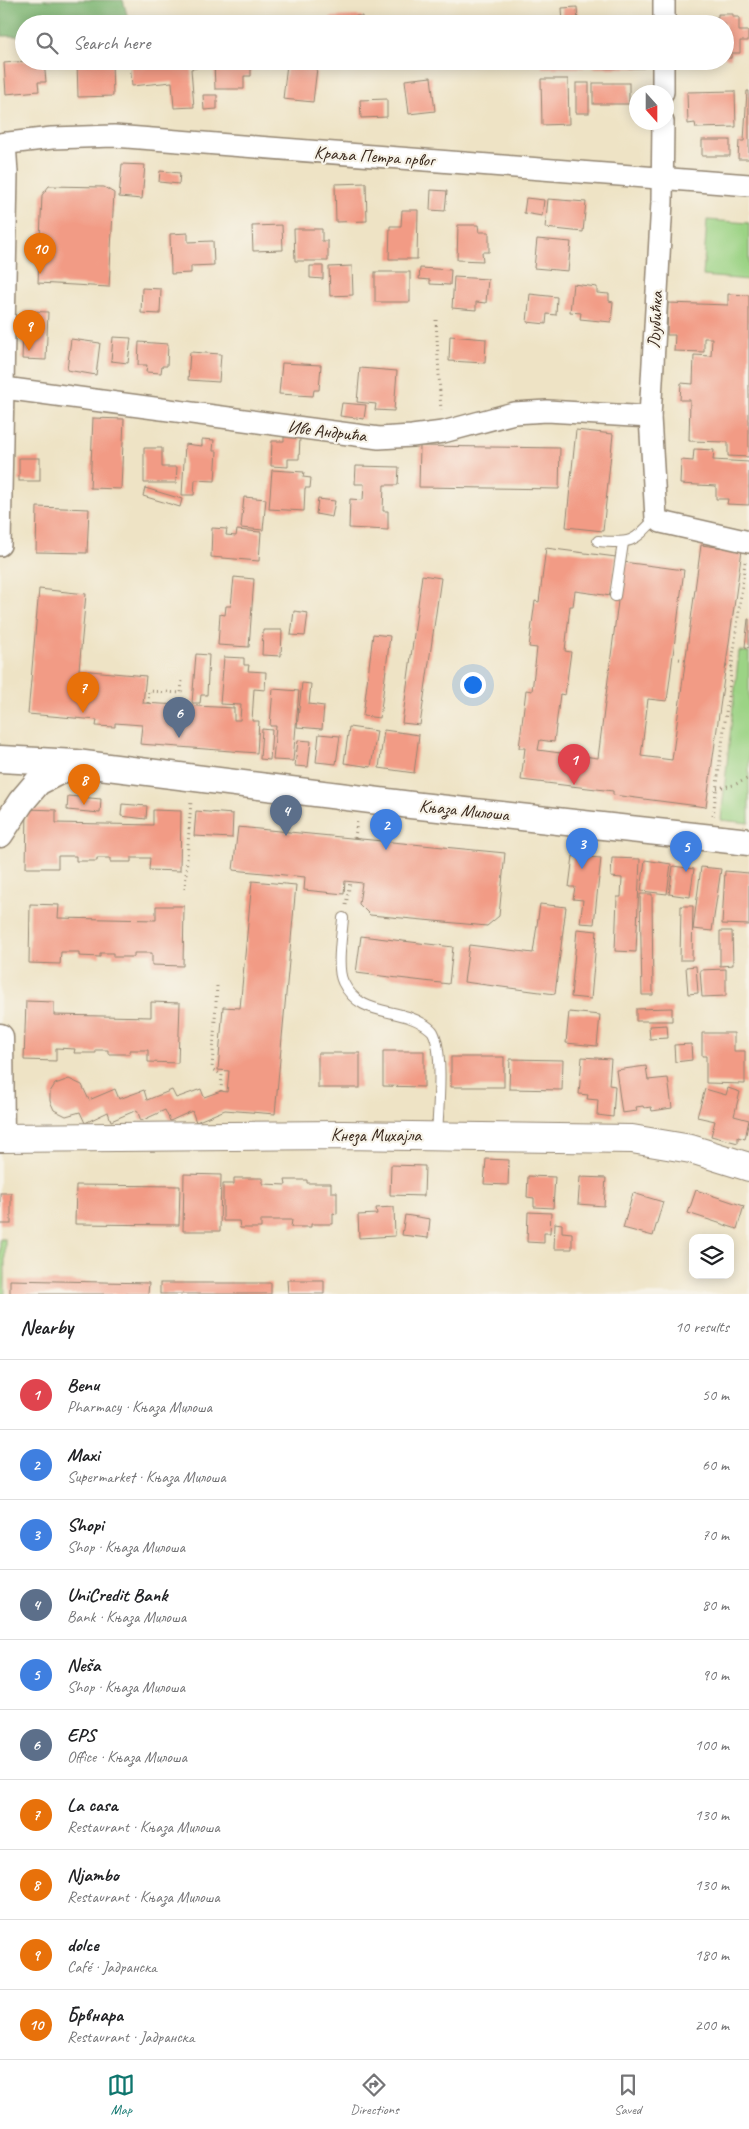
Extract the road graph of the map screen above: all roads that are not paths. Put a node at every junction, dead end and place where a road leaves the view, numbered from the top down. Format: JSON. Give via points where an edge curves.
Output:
{"nodes":[{"id":1,"x":664,"y":0,"type":"edge"},
{"id":2,"x":664,"y":15,"type":"edge"},
{"id":3,"x":663,"y":70,"type":"edge"},
{"id":4,"x":663,"y":85,"type":"edge"},
{"id":5,"x":663,"y":130,"type":"edge"},
{"id":6,"x":3,"y":144,"type":"edge"},
{"id":7,"x":662,"y":178,"type":"junction"},
{"id":8,"x":749,"y":185,"type":"edge"},
{"id":9,"x":4,"y":388,"type":"junction"},
{"id":10,"x":650,"y":417,"type":"junction"},
{"id":11,"x":656,"y":518,"type":"junction"},
{"id":12,"x":598,"y":540,"type":"dead end"},
{"id":13,"x":748,"y":541,"type":"edge"},
{"id":14,"x":623,"y":543,"type":"junction"},
{"id":15,"x":0,"y":545,"type":"edge"},
{"id":16,"x":615,"y":596,"type":"dead end"},
{"id":17,"x":0,"y":759,"type":"edge"},
{"id":18,"x":76,"y":762,"type":"junction"},
{"id":19,"x":0,"y":834,"type":"edge"},
{"id":20,"x":749,"y":842,"type":"edge"},
{"id":21,"x":343,"y":918,"type":"road end"},
{"id":22,"x":0,"y":1037,"type":"edge"},
{"id":23,"x":437,"y":1136,"type":"junction"},
{"id":24,"x":1,"y":1138,"type":"edge"},
{"id":25,"x":749,"y":1167,"type":"edge"}],
"edges":[{"from":1,"to":2,"type":"street"},
{"from":3,"to":4,"type":"street"},
{"from":5,"to":7,"type":"street","name":"Љубићка"},
{"from":6,"to":7,"type":"street","name":"Краља Петра првог","via":[[114,136]]},
{"from":6,"to":9,"type":"street","via":[[7,168]]},
{"from":7,"to":8,"type":"street","name":"Краља Петра првог"},
{"from":7,"to":10,"type":"street","name":"Љубићка"},
{"from":9,"to":10,"type":"street","name":"Иве Андрића","via":[[378,438],[443,432],[514,413]]},
{"from":9,"to":15,"type":"street"},
{"from":10,"to":11,"type":"street","name":"Љубићка"},
{"from":11,"to":13,"type":"street","via":[[661,522]]},
{"from":11,"to":14,"type":"lane","via":[[639,536]]},
{"from":12,"to":14,"type":"lane"},
{"from":14,"to":16,"type":"lane"},
{"from":17,"to":18,"type":"street","name":"Књаза Милоша"},
{"from":18,"to":19,"type":"street","via":[[38,782]]},
{"from":18,"to":20,"type":"street","name":"Књаза Милоша","via":[[411,805]]},
{"from":21,"to":23,"type":"lane","via":[[342,982],[364,1006],[415,1018],[432,1030],[438,1046]]},
{"from":22,"to":24,"type":"street"},
{"from":23,"to":24,"type":"main road","name":"Кнеза Михајла"},
{"from":23,"to":25,"type":"main road","name":"Кнеза Михајла","via":[[632,1138],[690,1149]]}]}
